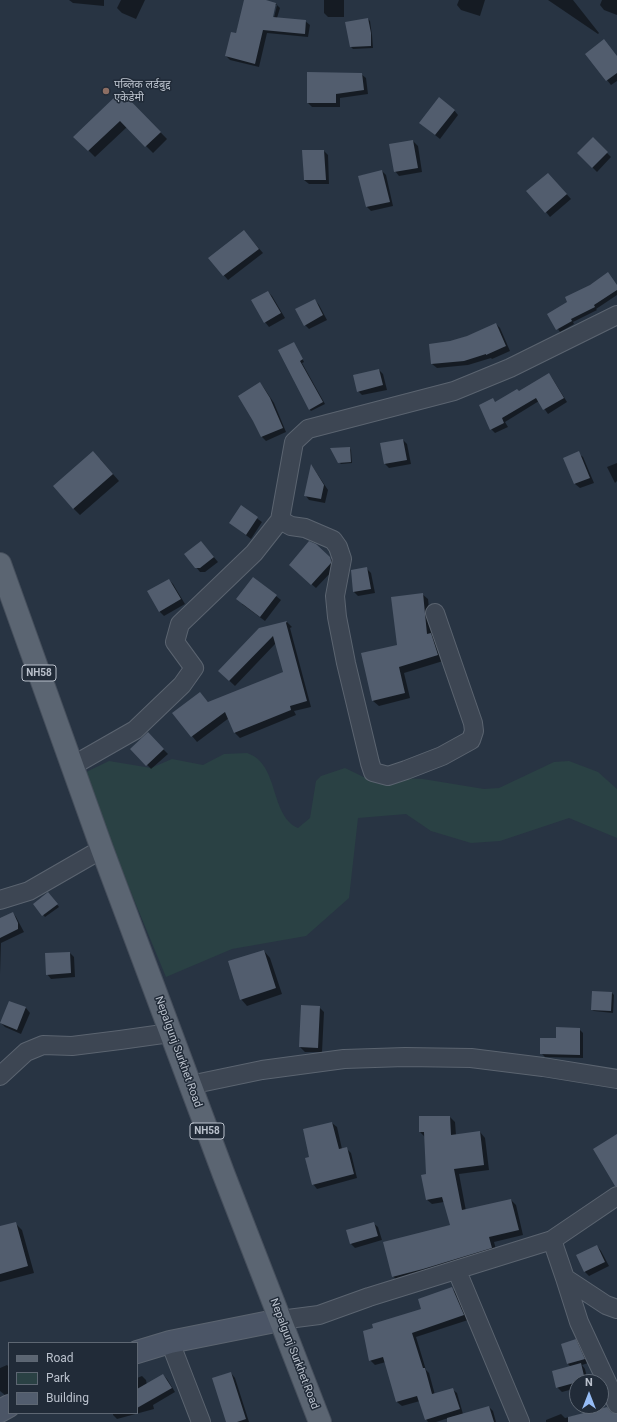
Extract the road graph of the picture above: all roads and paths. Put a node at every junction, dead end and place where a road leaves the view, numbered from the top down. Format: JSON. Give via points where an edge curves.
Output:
{"nodes":[{"id":1,"x":617,"y":315,"type":"edge"},
{"id":2,"x":280,"y":520,"type":"junction"},
{"id":3,"x":0,"y":564,"type":"edge"},
{"id":4,"x":435,"y":613,"type":"dead end"},
{"id":5,"x":75,"y":774,"type":"junction"},
{"id":6,"x":100,"y":843,"type":"junction"},
{"id":7,"x":0,"y":900,"type":"edge"},
{"id":8,"x":170,"y":1033,"type":"junction"},
{"id":9,"x":0,"y":1076,"type":"edge"},
{"id":10,"x":617,"y":1079,"type":"edge"},
{"id":11,"x":190,"y":1085,"type":"junction"},
{"id":12,"x":617,"y":1196,"type":"edge"},
{"id":13,"x":552,"y":1240,"type":"junction"},
{"id":14,"x":458,"y":1271,"type":"junction"},
{"id":15,"x":565,"y":1278,"type":"junction"},
{"id":16,"x":617,"y":1309,"type":"edge"},
{"id":17,"x":280,"y":1320,"type":"junction"},
{"id":18,"x":170,"y":1342,"type":"junction"},
{"id":19,"x":138,"y":1352,"type":"edge"},
{"id":20,"x":617,"y":1404,"type":"edge"},
{"id":21,"x":201,"y":1422,"type":"edge"},
{"id":22,"x":320,"y":1422,"type":"edge"},
{"id":23,"x":520,"y":1422,"type":"edge"}],
"edges":[{"from":1,"to":2,"type":"street","via":[[510,368],[454,391],[308,429],[294,442]]},
{"from":2,"to":4,"type":"street","via":[[333,540],[338,547],[342,559],[335,596],[337,617],[370,763],[373,772],[380,775],[388,776],[406,770],[442,756],[471,740],[473,722]]},
{"from":2,"to":5,"type":"street","via":[[254,553],[180,624],[175,642],[194,668],[182,685],[135,730]]},
{"from":3,"to":5,"type":"main road","number":"NH58"},
{"from":5,"to":6,"type":"main road","number":"NH58"},
{"from":6,"to":7,"type":"street","via":[[29,891]]},
{"from":6,"to":8,"type":"main road","name":"Nepalgunj Surkhet Road","number":"NH58"},
{"from":8,"to":9,"type":"street","via":[[72,1046],[43,1045],[26,1052]]},
{"from":8,"to":11,"type":"main road","name":"Nepalgunj Surkhet Road","number":"NH58"},
{"from":10,"to":11,"type":"street","via":[[543,1066],[471,1058],[405,1056],[344,1059],[262,1070]]},
{"from":11,"to":17,"type":"main road","name":"Nepalgunj Surkhet Road","number":"NH58"},
{"from":12,"to":13,"type":"street"},
{"from":13,"to":14,"type":"street"},
{"from":13,"to":15,"type":"street"},
{"from":14,"to":17,"type":"street","via":[[318,1315]]},
{"from":14,"to":23,"type":"street"},
{"from":15,"to":16,"type":"street","via":[[606,1305]]},
{"from":15,"to":20,"type":"street","via":[[579,1322]]},
{"from":17,"to":18,"type":"street"},
{"from":17,"to":22,"type":"main road","name":"Nepalgunj Surkhet Road","number":"NH58"},
{"from":18,"to":19,"type":"street"},
{"from":18,"to":21,"type":"street"}]}
